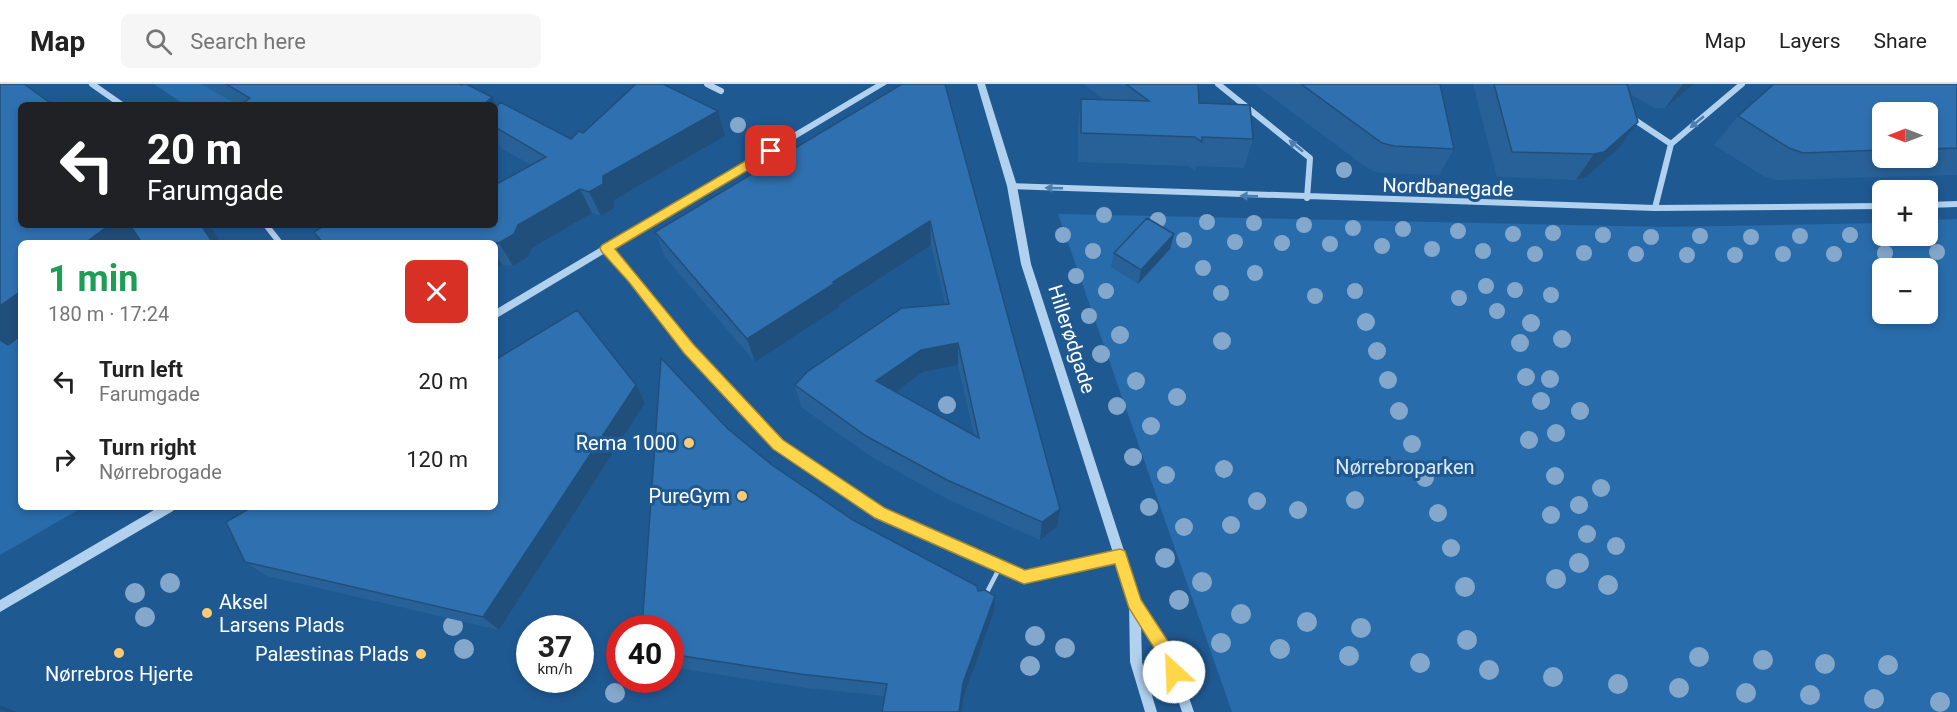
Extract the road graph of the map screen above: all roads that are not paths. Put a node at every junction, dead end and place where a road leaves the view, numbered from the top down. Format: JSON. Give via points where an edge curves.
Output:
{"nodes":[{"id":1,"x":92,"y":84,"type":"edge"},
{"id":2,"x":707,"y":84,"type":"edge"},
{"id":3,"x":884,"y":84,"type":"edge"},
{"id":4,"x":981,"y":84,"type":"edge"},
{"id":5,"x":1218,"y":84,"type":"edge"},
{"id":6,"x":1742,"y":84,"type":"edge"},
{"id":7,"x":721,"y":91,"type":"dead end"},
{"id":8,"x":118,"y":102,"type":"edge"},
{"id":9,"x":1625,"y":114,"type":"edge"},
{"id":10,"x":1671,"y":144,"type":"junction"},
{"id":11,"x":1012,"y":186,"type":"junction"},
{"id":12,"x":1307,"y":198,"type":"junction"},
{"id":13,"x":1957,"y":204,"type":"edge"},
{"id":14,"x":1938,"y":205,"type":"edge"},
{"id":15,"x":1872,"y":206,"type":"edge"},
{"id":16,"x":1655,"y":208,"type":"junction"},
{"id":17,"x":268,"y":228,"type":"edge"},
{"id":18,"x":278,"y":240,"type":"edge"},
{"id":19,"x":606,"y":248,"type":"junction"},
{"id":20,"x":498,"y":313,"type":"edge"},
{"id":21,"x":164,"y":510,"type":"edge"},
{"id":22,"x":1120,"y":556,"type":"junction"},
{"id":23,"x":1000,"y":567,"type":"junction"},
{"id":24,"x":1135,"y":603,"type":"junction"},
{"id":25,"x":981,"y":604,"type":"edge"},
{"id":26,"x":0,"y":606,"type":"edge"},
{"id":27,"x":1151,"y":712,"type":"edge"},
{"id":28,"x":1188,"y":712,"type":"edge"}],
"edges":[{"from":1,"to":8,"type":"street"},
{"from":2,"to":7,"type":"street"},
{"from":3,"to":19,"type":"street"},
{"from":4,"to":11,"type":"street","name":"Hillerødgade"},
{"from":12,"to":5,"type":"street","one_way":true,"via":[[1310,158]]},
{"from":6,"to":10,"type":"street","one_way":true},
{"from":9,"to":10,"type":"street"},
{"from":10,"to":16,"type":"street"},
{"from":12,"to":11,"type":"street","name":"Nordbanegade","one_way":true},
{"from":11,"to":22,"type":"street","name":"Hillerødgade","via":[[1026,264]]},
{"from":12,"to":16,"type":"street","name":"Nordbanegade"},
{"from":13,"to":14,"type":"street"},
{"from":15,"to":16,"type":"street","name":"Nordbanegade"},
{"from":17,"to":18,"type":"street"},
{"from":19,"to":20,"type":"street"},
{"from":19,"to":23,"type":"street","via":[[689,349],[778,444],[880,513]]},
{"from":21,"to":26,"type":"street"},
{"from":22,"to":23,"type":"street","via":[[1024,577]]},
{"from":22,"to":24,"type":"street","name":"Hillerødgade"},
{"from":23,"to":25,"type":"lane"},
{"from":24,"to":27,"type":"street","name":"Hillerødgade","via":[[1136,662]]},
{"from":24,"to":28,"type":"street","name":"Hillerødgade","via":[[1170,658]]}]}
